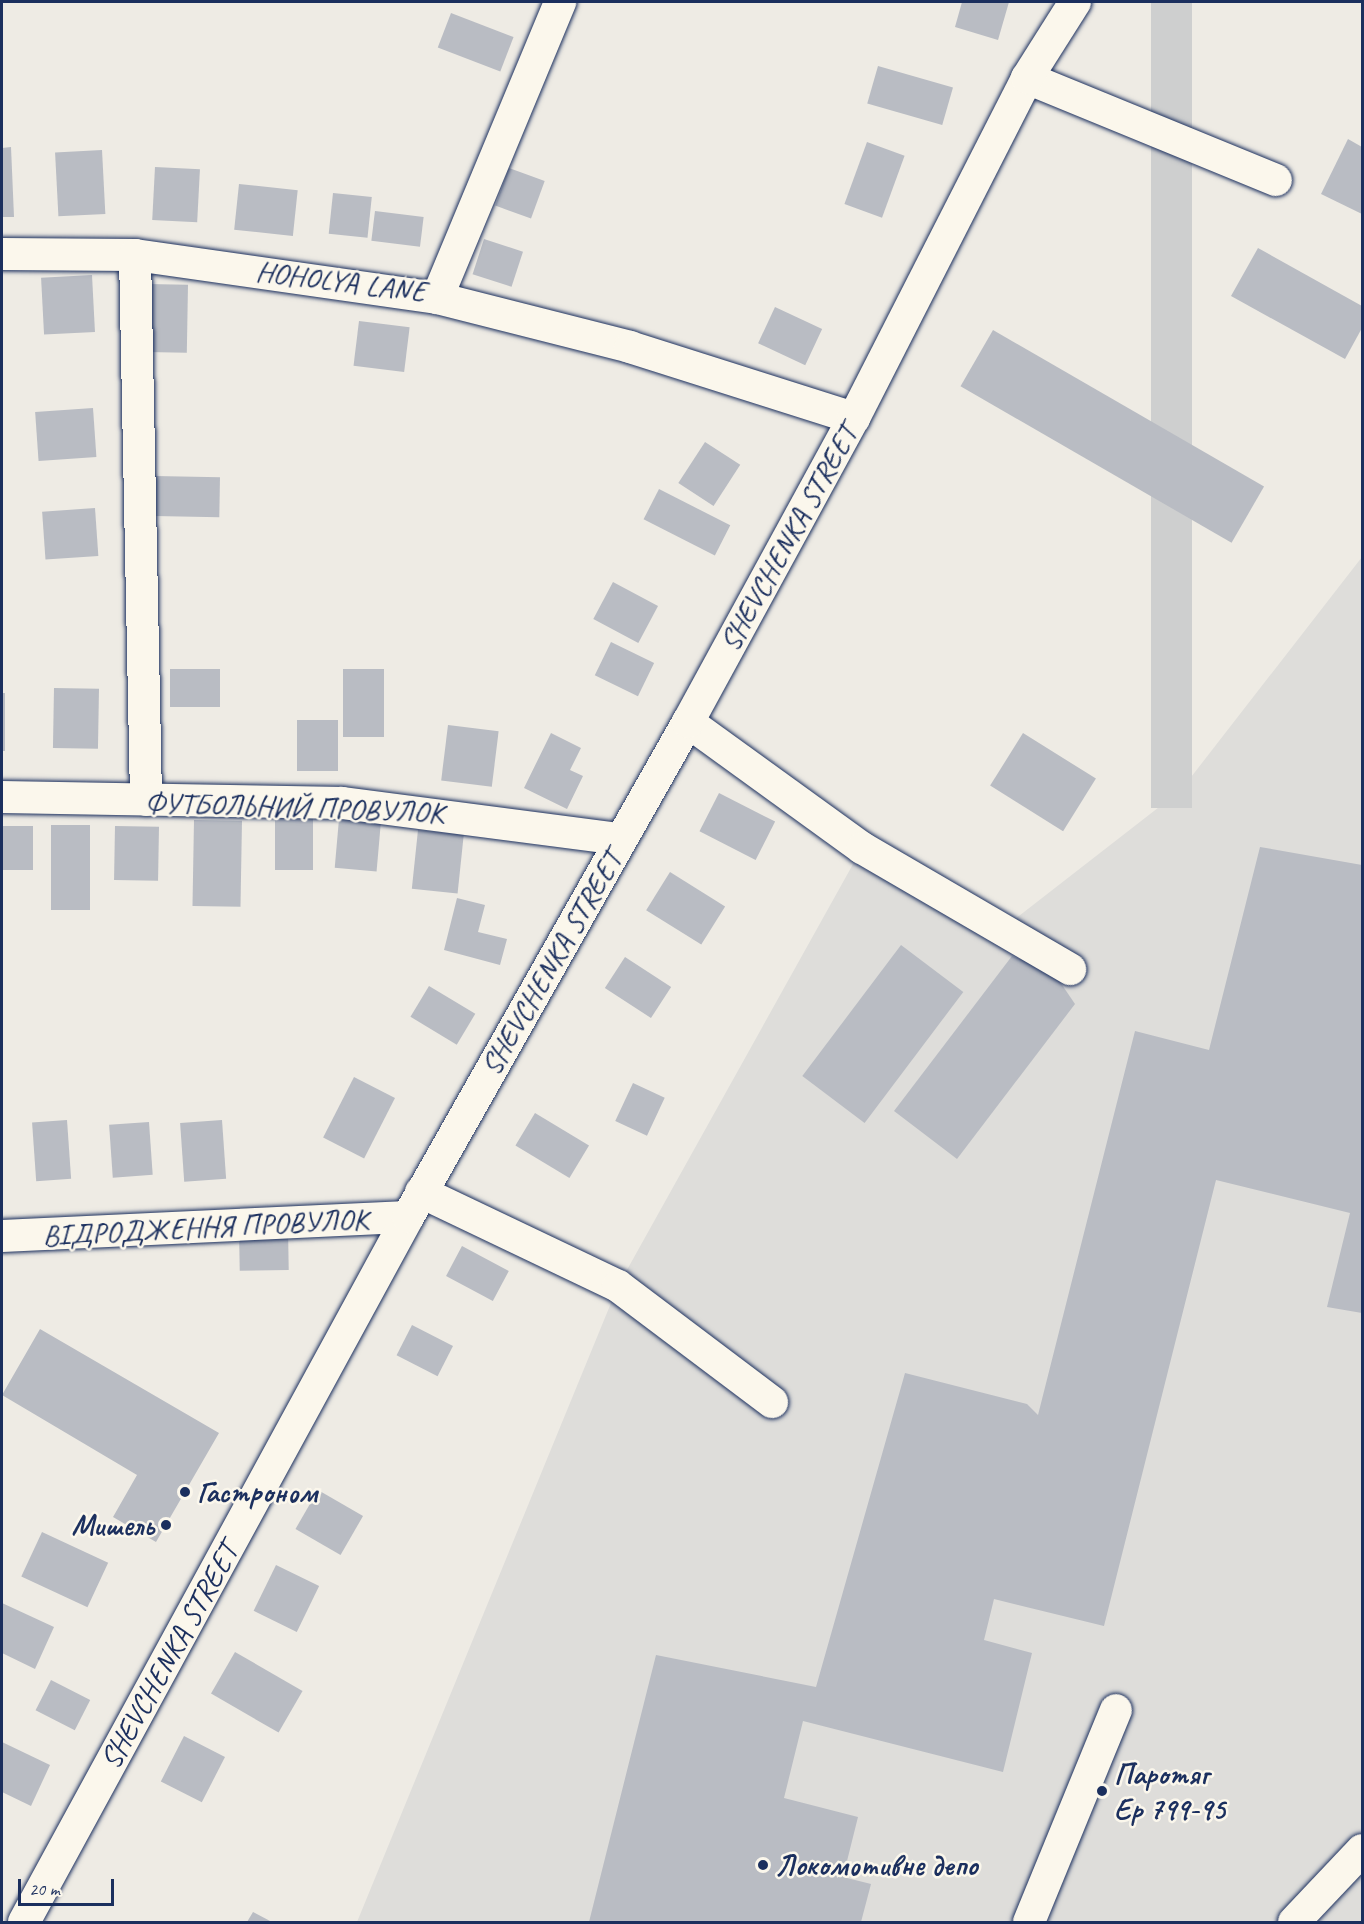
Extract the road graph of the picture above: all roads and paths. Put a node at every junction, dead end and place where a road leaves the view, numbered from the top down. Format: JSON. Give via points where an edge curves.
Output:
{"nodes":[{"id":1,"x":560,"y":2,"type":"edge"},
{"id":2,"x":1076,"y":2,"type":"edge"},
{"id":3,"x":1027,"y":78,"type":"junction"},
{"id":4,"x":1276,"y":180,"type":"dead end"},
{"id":5,"x":2,"y":254,"type":"edge"},
{"id":6,"x":135,"y":255,"type":"junction"},
{"id":7,"x":437,"y":298,"type":"junction"},
{"id":8,"x":854,"y":418,"type":"junction"},
{"id":9,"x":687,"y":722,"type":"junction"},
{"id":10,"x":2,"y":797,"type":"edge"},
{"id":11,"x":146,"y":800,"type":"junction"},
{"id":12,"x":621,"y":839,"type":"junction"},
{"id":13,"x":1070,"y":969,"type":"dead end"},
{"id":14,"x":415,"y":1204,"type":"junction"},
{"id":15,"x":2,"y":1236,"type":"edge"},
{"id":16,"x":772,"y":1402,"type":"dead end"},
{"id":17,"x":1116,"y":1710,"type":"dead end"},
{"id":18,"x":1362,"y":1851,"type":"edge"},
{"id":19,"x":2,"y":1920,"type":"edge"},
{"id":20,"x":12,"y":1923,"type":"edge"},
{"id":21,"x":24,"y":1923,"type":"edge"},
{"id":22,"x":1029,"y":1923,"type":"edge"},
{"id":23,"x":1294,"y":1923,"type":"edge"}],
"edges":[{"from":1,"to":7,"type":"street","name":"HOHOLYA LANE"},
{"from":2,"to":3,"type":"street","name":"SHEVCHENKA STREET"},
{"from":3,"to":4,"type":"street"},
{"from":3,"to":8,"type":"street","name":"SHEVCHENKA STREET"},
{"from":5,"to":6,"type":"street","name":"HOHOLYA LANE"},
{"from":6,"to":7,"type":"street","name":"HOHOLYA LANE"},
{"from":6,"to":11,"type":"street"},
{"from":7,"to":8,"type":"street","via":[[630,347]]},
{"from":8,"to":9,"type":"street","name":"SHEVCHENKA STREET"},
{"from":9,"to":12,"type":"street","name":"SHEVCHENKA STREET"},
{"from":9,"to":13,"type":"street","via":[[862,848]]},
{"from":10,"to":11,"type":"street","name":"ФУТБОЛЬНИЙ ПРОВУЛОК"},
{"from":11,"to":12,"type":"street","name":"ФУТБОЛЬНИЙ ПРОВУЛОК","via":[[342,803]]},
{"from":12,"to":14,"type":"street","name":"SHEVCHENKA STREET"},
{"from":14,"to":15,"type":"street","name":"ВІДРОДЖЕННЯ ПРОВУЛОК"},
{"from":14,"to":16,"type":"street","via":[[618,1287]]},
{"from":14,"to":21,"type":"street","name":"SHEVCHENKA STREET"},
{"from":17,"to":22,"type":"street"},
{"from":18,"to":23,"type":"street"},
{"from":19,"to":20,"type":"street"}]}
